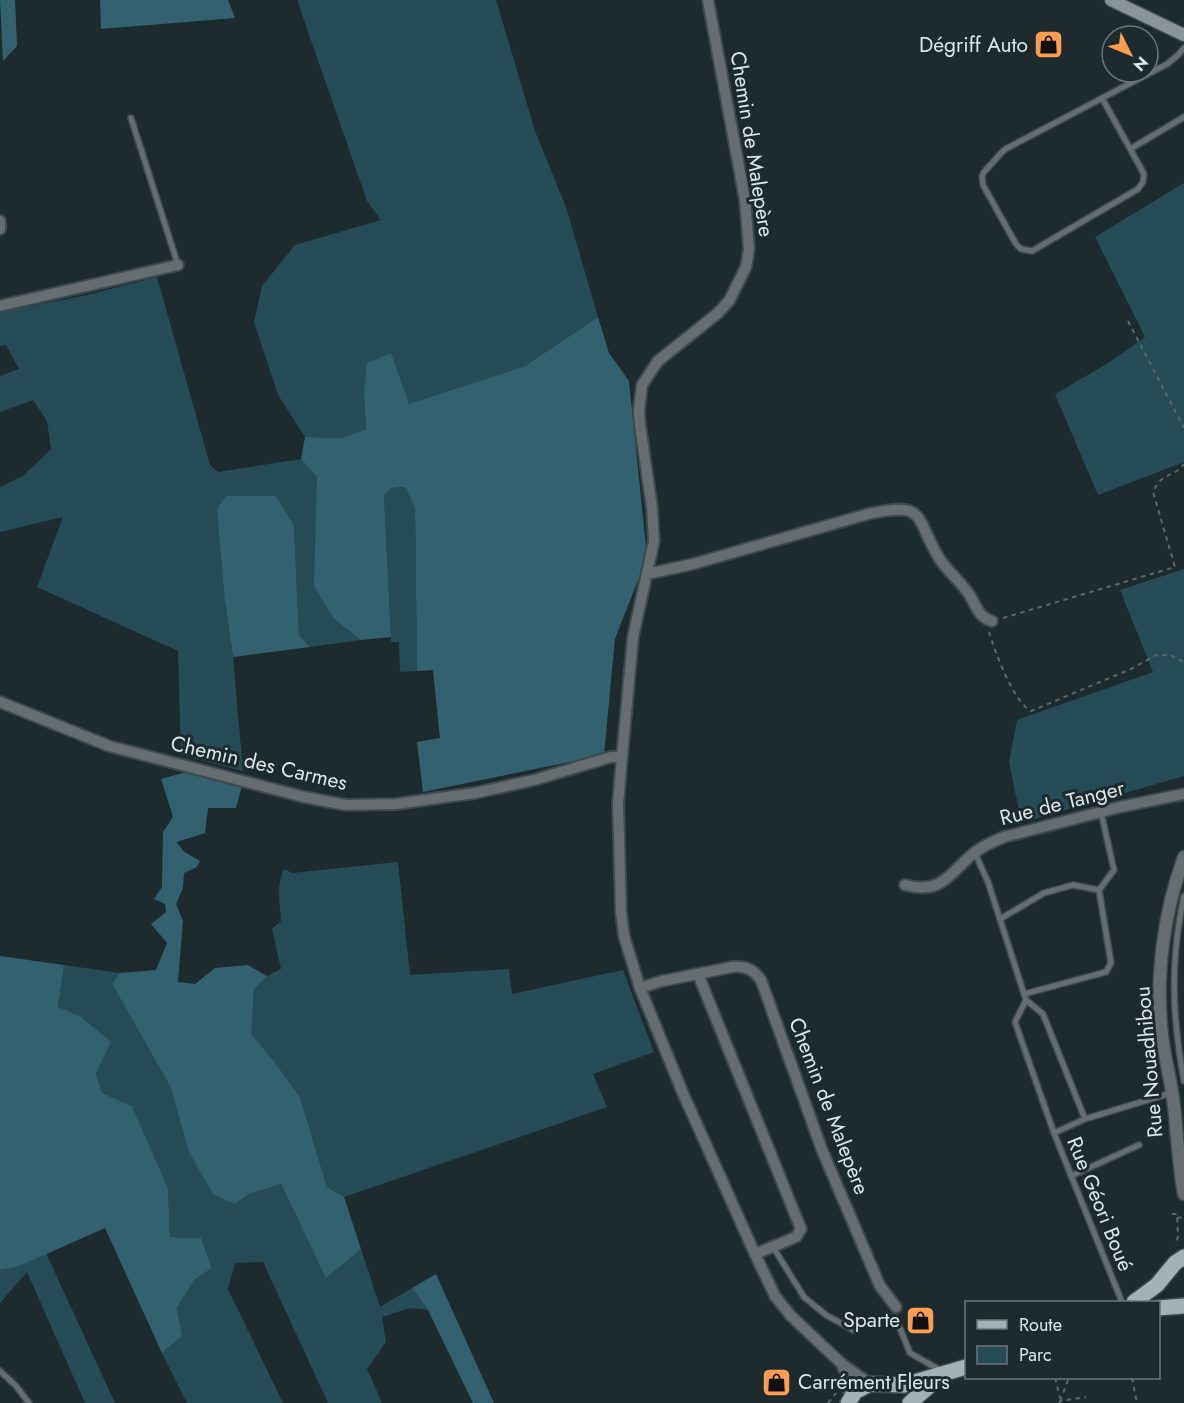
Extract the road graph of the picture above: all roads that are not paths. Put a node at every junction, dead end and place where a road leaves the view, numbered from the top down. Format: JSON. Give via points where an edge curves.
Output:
{"nodes":[{"id":1,"x":708,"y":0,"type":"edge"},
{"id":2,"x":1111,"y":0,"type":"edge"},
{"id":3,"x":1184,"y":35,"type":"edge"},
{"id":4,"x":1184,"y":48,"type":"edge"},
{"id":5,"x":1102,"y":98,"type":"junction"},
{"id":6,"x":1184,"y":117,"type":"edge"},
{"id":7,"x":131,"y":118,"type":"dead end"},
{"id":8,"x":1132,"y":148,"type":"junction"},
{"id":9,"x":0,"y":221,"type":"edge"},
{"id":10,"x":0,"y":229,"type":"edge"},
{"id":11,"x":178,"y":265,"type":"joint"},
{"id":12,"x":0,"y":306,"type":"edge"},
{"id":13,"x":647,"y":574,"type":"junction"},
{"id":14,"x":992,"y":621,"type":"road end"},
{"id":15,"x":0,"y":702,"type":"edge"},
{"id":16,"x":622,"y":757,"type":"junction"},
{"id":17,"x":1184,"y":794,"type":"edge"},
{"id":18,"x":1173,"y":797,"type":"junction"},
{"id":19,"x":1184,"y":802,"type":"edge"},
{"id":20,"x":1101,"y":812,"type":"junction"},
{"id":21,"x":975,"y":853,"type":"junction"},
{"id":22,"x":1184,"y":857,"type":"edge"},
{"id":23,"x":905,"y":885,"type":"dead end"},
{"id":24,"x":1099,"y":890,"type":"junction"},
{"id":25,"x":1184,"y":896,"type":"edge"},
{"id":26,"x":1000,"y":919,"type":"junction"},
{"id":27,"x":698,"y":974,"type":"junction"},
{"id":28,"x":640,"y":988,"type":"junction"},
{"id":29,"x":1025,"y":997,"type":"junction"},
{"id":30,"x":1181,"y":1038,"type":"edge"},
{"id":31,"x":1184,"y":1081,"type":"edge"},
{"id":32,"x":1172,"y":1093,"type":"junction"},
{"id":33,"x":1085,"y":1119,"type":"junction"},
{"id":34,"x":1054,"y":1133,"type":"junction"},
{"id":35,"x":1139,"y":1145,"type":"dead end"},
{"id":36,"x":1071,"y":1176,"type":"junction"},
{"id":37,"x":1184,"y":1194,"type":"edge"},
{"id":38,"x":773,"y":1247,"type":"junction"},
{"id":39,"x":755,"y":1254,"type":"junction"},
{"id":40,"x":1184,"y":1257,"type":"edge"},
{"id":41,"x":1122,"y":1301,"type":"edge"},
{"id":42,"x":1135,"y":1301,"type":"edge"},
{"id":43,"x":1184,"y":1306,"type":"edge"},
{"id":44,"x":1160,"y":1308,"type":"edge"},
{"id":45,"x":895,"y":1312,"type":"joint"},
{"id":46,"x":855,"y":1331,"type":"dead end"},
{"id":47,"x":842,"y":1364,"type":"junction"},
{"id":48,"x":965,"y":1367,"type":"edge"},
{"id":49,"x":0,"y":1371,"type":"edge"},
{"id":50,"x":944,"y":1373,"type":"junction"},
{"id":51,"x":877,"y":1384,"type":"junction"},
{"id":52,"x":844,"y":1399,"type":"edge"},
{"id":53,"x":28,"y":1403,"type":"edge"},
{"id":54,"x":901,"y":1403,"type":"edge"},
{"id":55,"x":910,"y":1403,"type":"edge"}],
"edges":[{"from":1,"to":13,"type":"street","name":"Chemin de Malepère","via":[[745,200],[749,249],[746,267],[729,301],[658,360],[642,385],[640,425],[654,530]]},
{"from":2,"to":3,"type":"main road"},
{"from":4,"to":5,"type":"lane","via":[[1173,60]]},
{"from":5,"to":8,"type":"lane"},
{"from":5,"to":8,"type":"lane","via":[[1005,150],[984,172],[983,185],[1016,244],[1032,251],[1138,189],[1144,174]]},
{"from":6,"to":8,"type":"lane"},
{"from":7,"to":11,"type":"lane"},
{"from":9,"to":10,"type":"street"},
{"from":11,"to":12,"type":"street"},
{"from":13,"to":14,"type":"street","via":[[868,514],[906,510],[922,522],[952,577],[985,619]]},
{"from":13,"to":16,"type":"street","name":"Chemin de Malepère","via":[[633,637]]},
{"from":15,"to":16,"type":"street","name":"Chemin des Carmes","via":[[109,746],[346,805],[408,803],[475,793]]},
{"from":16,"to":28,"type":"street","name":"Chemin de Malepère","via":[[618,804],[621,911],[624,936]]},
{"from":17,"to":18,"type":"street","name":"Rue de Tanger"},
{"from":18,"to":19,"type":"street"},
{"from":18,"to":20,"type":"street","name":"Rue de Tanger"},
{"from":20,"to":21,"type":"street","name":"Rue de Tanger","via":[[1004,837]]},
{"from":20,"to":24,"type":"lane","via":[[1114,870]]},
{"from":21,"to":23,"type":"street","name":"Rue de Tanger","via":[[939,884],[919,889]]},
{"from":21,"to":26,"type":"lane"},
{"from":22,"to":32,"type":"street","name":"Rue Nouadhibou","via":[[1168,916],[1161,975],[1162,1032]]},
{"from":24,"to":26,"type":"lane","via":[[1073,885],[1044,893]]},
{"from":24,"to":29,"type":"lane","via":[[1111,963],[1106,972]]},
{"from":25,"to":30,"type":"lane","name":"Rue Nouadhibou","via":[[1173,968]]},
{"from":26,"to":29,"type":"lane"},
{"from":27,"to":28,"type":"street","name":"Chemin de Malepère"},
{"from":27,"to":38,"type":"street","via":[[801,1229],[796,1237]]},
{"from":27,"to":45,"type":"street","name":"Chemin de Malepère","via":[[742,966],[761,980],[822,1150]]},
{"from":28,"to":39,"type":"street","name":"Chemin de Malepère"},
{"from":29,"to":33,"type":"lane","via":[[1043,1014]]},
{"from":29,"to":34,"type":"lane","via":[[1015,1022]]},
{"from":30,"to":31,"type":"lane","name":"Rue Nouadhibou"},
{"from":32,"to":33,"type":"lane","name":"Rue Géori Boué"},
{"from":32,"to":37,"type":"street","name":"Rue Nouadhibou"},
{"from":33,"to":34,"type":"lane","name":"Rue Géori Boué"},
{"from":34,"to":36,"type":"lane","name":"Rue Géori Boué"},
{"from":35,"to":36,"type":"lane"},
{"from":36,"to":41,"type":"lane","name":"Rue Géori Boué"},
{"from":38,"to":39,"type":"street"},
{"from":38,"to":46,"type":"lane","via":[[804,1297],[826,1316]]},
{"from":39,"to":47,"type":"street","name":"Chemin de Malepère","via":[[791,1316]]},
{"from":40,"to":42,"type":"main road"},
{"from":43,"to":44,"type":"main road"},
{"from":45,"to":50,"type":"lane","via":[[910,1353]]},
{"from":47,"to":51,"type":"street","name":"Chemin de Malepère"},
{"from":47,"to":52,"type":"street","via":[[846,1376]]},
{"from":48,"to":50,"type":"main road"},
{"from":49,"to":53,"type":"lane"},
{"from":50,"to":51,"type":"main road","via":[[904,1385]]},
{"from":50,"to":55,"type":"main road"},
{"from":51,"to":52,"type":"main road"},
{"from":51,"to":54,"type":"main road","via":[[897,1395]]}]}
